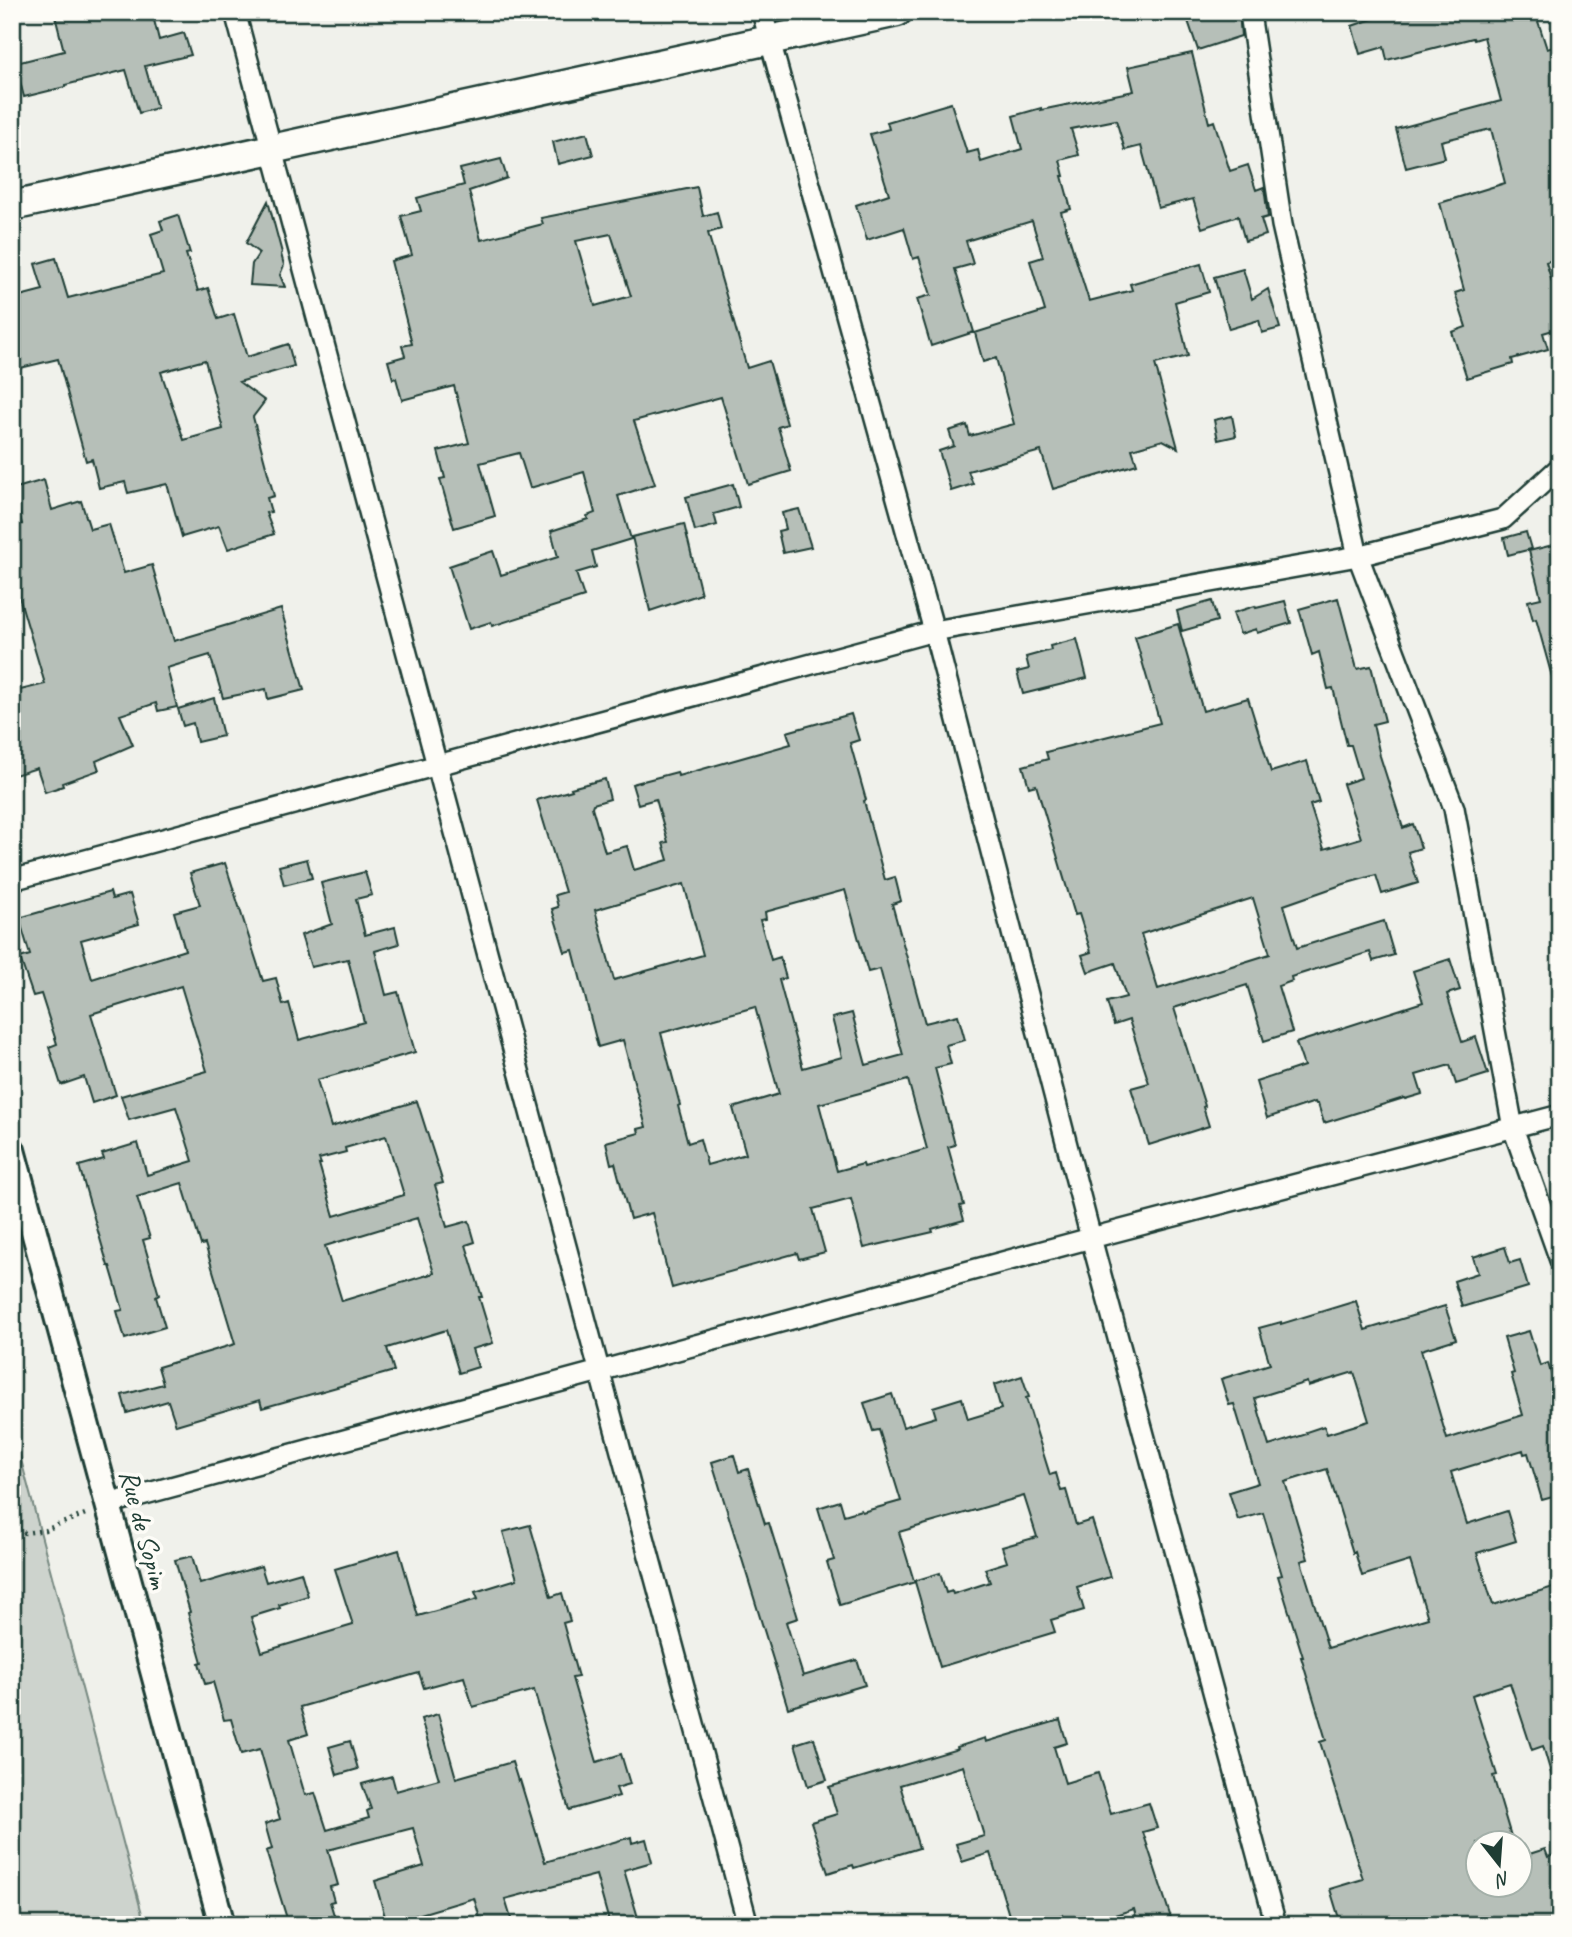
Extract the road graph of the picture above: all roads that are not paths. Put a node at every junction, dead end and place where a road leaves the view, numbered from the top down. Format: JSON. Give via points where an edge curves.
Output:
{"nodes":[{"id":1,"x":234,"y":12,"type":"edge"},
{"id":2,"x":762,"y":12,"type":"edge"},
{"id":3,"x":897,"y":12,"type":"edge"},
{"id":4,"x":1251,"y":12,"type":"edge"},
{"id":5,"x":769,"y":41,"type":"junction"},
{"id":6,"x":272,"y":149,"type":"junction"},
{"id":7,"x":12,"y":206,"type":"edge"},
{"id":8,"x":1560,"y":467,"type":"edge"},
{"id":9,"x":1358,"y":556,"type":"junction"},
{"id":10,"x":934,"y":631,"type":"junction"},
{"id":11,"x":436,"y":765,"type":"junction"},
{"id":12,"x":12,"y":880,"type":"edge"},
{"id":13,"x":1560,"y":1115,"type":"edge"},
{"id":14,"x":1513,"y":1128,"type":"junction"},
{"id":15,"x":12,"y":1150,"type":"edge"},
{"id":16,"x":1091,"y":1238,"type":"junction"},
{"id":17,"x":1560,"y":1260,"type":"edge"},
{"id":18,"x":599,"y":1371,"type":"junction"},
{"id":19,"x":108,"y":1504,"type":"junction"},
{"id":20,"x":222,"y":1925,"type":"edge"},
{"id":21,"x":748,"y":1925,"type":"edge"},
{"id":22,"x":1276,"y":1925,"type":"edge"}],
"edges":[{"from":1,"to":6,"type":"street"},
{"from":2,"to":5,"type":"street"},
{"from":3,"to":5,"type":"main road"},
{"from":4,"to":9,"type":"street","via":[[1282,225]]},
{"from":5,"to":6,"type":"main road"},
{"from":5,"to":10,"type":"street"},
{"from":6,"to":7,"type":"main road"},
{"from":6,"to":11,"type":"street"},
{"from":8,"to":9,"type":"street","via":[[1503,519]]},
{"from":9,"to":10,"type":"street"},
{"from":9,"to":14,"type":"street","via":[[1454,808]]},
{"from":10,"to":11,"type":"street"},
{"from":10,"to":16,"type":"street"},
{"from":11,"to":12,"type":"street"},
{"from":11,"to":18,"type":"street"},
{"from":13,"to":14,"type":"street"},
{"from":14,"to":16,"type":"street"},
{"from":14,"to":17,"type":"street"},
{"from":15,"to":19,"type":"street","name":"Rue de Sopim"},
{"from":16,"to":18,"type":"street"},
{"from":16,"to":22,"type":"street"},
{"from":18,"to":19,"type":"street"},
{"from":18,"to":21,"type":"street"},
{"from":19,"to":20,"type":"street","name":"Rue de Sopim"}]}
